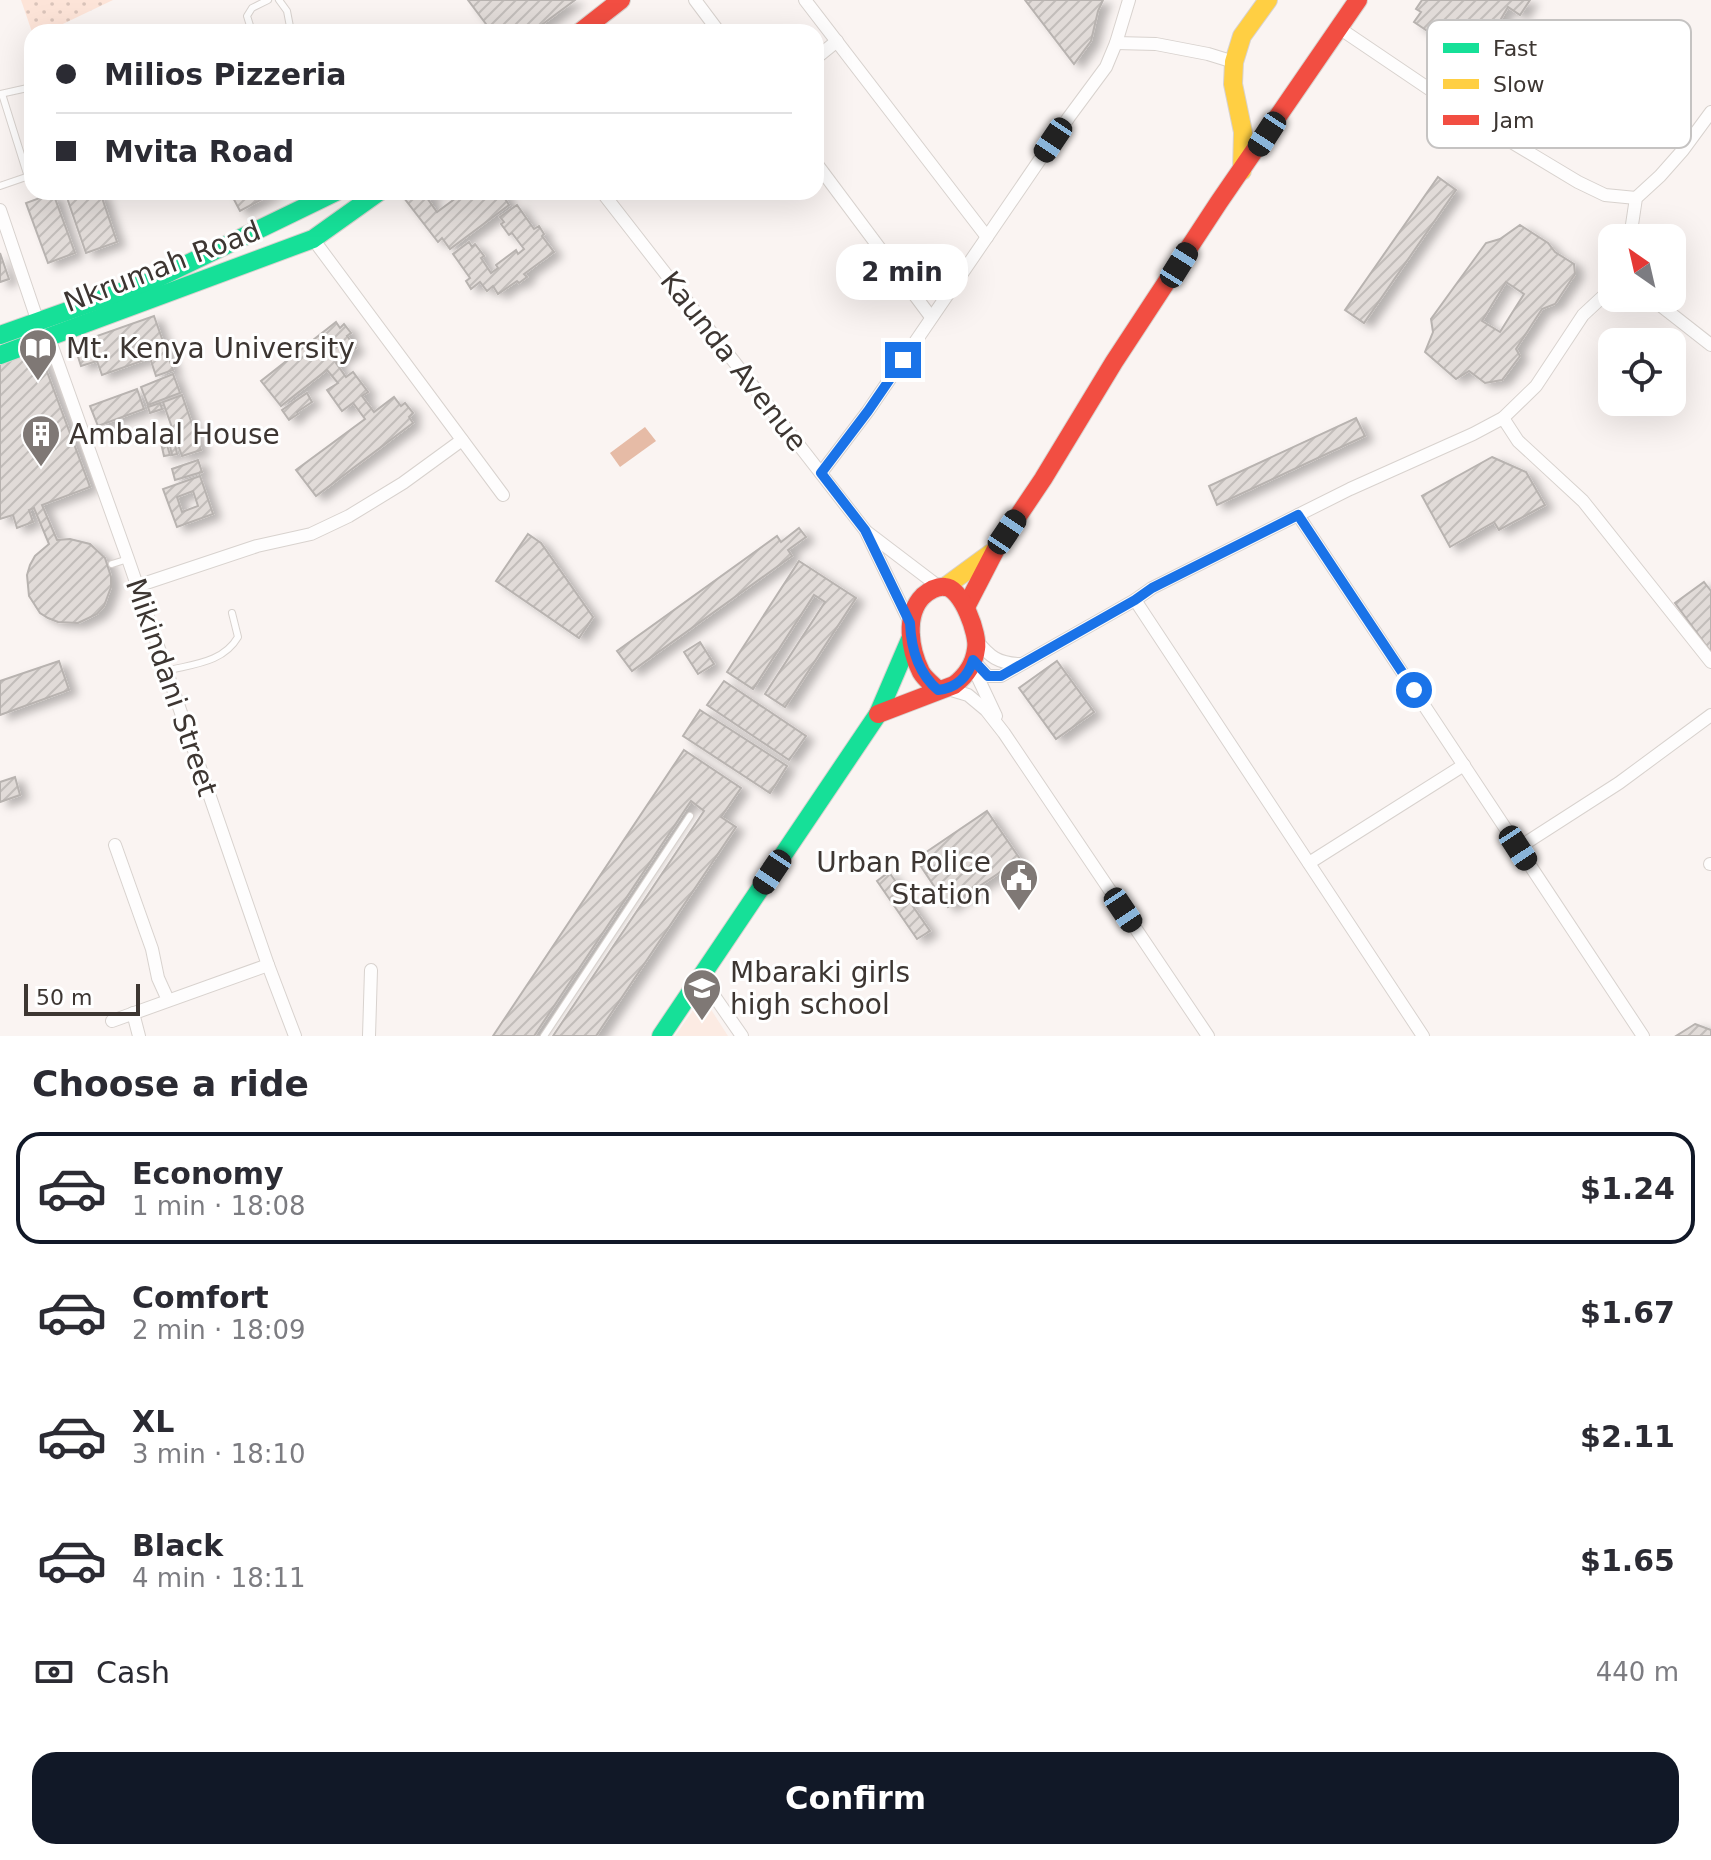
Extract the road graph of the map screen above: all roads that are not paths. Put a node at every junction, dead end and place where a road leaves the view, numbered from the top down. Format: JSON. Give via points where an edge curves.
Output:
{"nodes":[{"id":1,"x":268,"y":0,"type":"edge"},
{"id":2,"x":279,"y":0,"type":"edge"},
{"id":3,"x":621,"y":0,"type":"edge"},
{"id":4,"x":695,"y":0,"type":"edge"},
{"id":5,"x":805,"y":0,"type":"edge"},
{"id":6,"x":1129,"y":0,"type":"edge"},
{"id":7,"x":1268,"y":0,"type":"edge"},
{"id":8,"x":1358,"y":0,"type":"edge"},
{"id":9,"x":250,"y":24,"type":"edge"},
{"id":10,"x":289,"y":24,"type":"edge"},
{"id":11,"x":590,"y":24,"type":"edge"},
{"id":12,"x":713,"y":24,"type":"edge"},
{"id":13,"x":824,"y":24,"type":"edge"},
{"id":14,"x":824,"y":24,"type":"edge"},
{"id":15,"x":1339,"y":28,"type":"junction"},
{"id":16,"x":837,"y":41,"type":"junction"},
{"id":17,"x":1116,"y":43,"type":"junction"},
{"id":18,"x":824,"y":52,"type":"edge"},
{"id":19,"x":1234,"y":62,"type":"junction"},
{"id":20,"x":1427,"y":88,"type":"edge"},
{"id":21,"x":24,"y":89,"type":"edge"},
{"id":22,"x":1,"y":94,"type":"edge"},
{"id":23,"x":1711,"y":112,"type":"edge"},
{"id":24,"x":1239,"y":114,"type":"junction"},
{"id":25,"x":1279,"y":115,"type":"junction"},
{"id":26,"x":1691,"y":139,"type":"edge"},
{"id":27,"x":1522,"y":148,"type":"edge"},
{"id":28,"x":1684,"y":148,"type":"edge"},
{"id":29,"x":24,"y":159,"type":"edge"},
{"id":30,"x":1242,"y":171,"type":"junction"},
{"id":31,"x":824,"y":174,"type":"edge"},
{"id":32,"x":24,"y":178,"type":"edge"},
{"id":33,"x":0,"y":186,"type":"edge"},
{"id":34,"x":1636,"y":198,"type":"junction"},
{"id":35,"x":303,"y":200,"type":"edge"},
{"id":36,"x":368,"y":200,"type":"edge"},
{"id":37,"x":608,"y":200,"type":"edge"},
{"id":38,"x":0,"y":210,"type":"edge"},
{"id":39,"x":268,"y":224,"type":"junction"},
{"id":40,"x":1632,"y":224,"type":"edge"},
{"id":41,"x":987,"y":237,"type":"junction"},
{"id":42,"x":313,"y":239,"type":"junction"},
{"id":43,"x":281,"y":251,"type":"junction"},
{"id":44,"x":1598,"y":301,"type":"edge"},
{"id":45,"x":1669,"y":312,"type":"edge"},
{"id":46,"x":931,"y":317,"type":"junction"},
{"id":47,"x":38,"y":322,"type":"junction"},
{"id":48,"x":0,"y":335,"type":"edge"},
{"id":49,"x":49,"y":338,"type":"junction"},
{"id":50,"x":1711,"y":345,"type":"edge"},
{"id":51,"x":0,"y":355,"type":"edge"},
{"id":52,"x":1503,"y":418,"type":"junction"},
{"id":53,"x":462,"y":440,"type":"junction"},
{"id":54,"x":821,"y":473,"type":"junction"},
{"id":55,"x":503,"y":495,"type":"dead end"},
{"id":56,"x":1298,"y":515,"type":"junction"},
{"id":57,"x":865,"y":530,"type":"junction"},
{"id":58,"x":996,"y":549,"type":"junction"},
{"id":59,"x":128,"y":559,"type":"junction"},
{"id":60,"x":112,"y":564,"type":"dead end"},
{"id":61,"x":137,"y":586,"type":"junction"},
{"id":62,"x":942,"y":586,"type":"junction"},
{"id":63,"x":1135,"y":600,"type":"junction"},
{"id":64,"x":966,"y":607,"type":"junction"},
{"id":65,"x":232,"y":613,"type":"dead end"},
{"id":66,"x":910,"y":630,"type":"junction"},
{"id":67,"x":974,"y":655,"type":"junction"},
{"id":68,"x":1711,"y":662,"type":"edge"},
{"id":69,"x":1023,"y":664,"type":"junction"},
{"id":70,"x":166,"y":671,"type":"junction"},
{"id":71,"x":943,"y":689,"type":"junction"},
{"id":72,"x":878,"y":714,"type":"junction"},
{"id":73,"x":1711,"y":715,"type":"edge"},
{"id":74,"x":1004,"y":733,"type":"junction"},
{"id":75,"x":1464,"y":765,"type":"junction"},
{"id":76,"x":690,"y":816,"type":"dead end"},
{"id":77,"x":115,"y":845,"type":"dead end"},
{"id":78,"x":1518,"y":848,"type":"junction"},
{"id":79,"x":1309,"y":863,"type":"junction"},
{"id":80,"x":268,"y":965,"type":"junction"},
{"id":81,"x":371,"y":970,"type":"dead end"},
{"id":82,"x":701,"y":977,"type":"junction"},
{"id":83,"x":168,"y":1000,"type":"junction"},
{"id":84,"x":133,"y":1013,"type":"junction"},
{"id":85,"x":112,"y":1021,"type":"dead end"},
{"id":86,"x":139,"y":1036,"type":"edge"},
{"id":87,"x":295,"y":1036,"type":"edge"},
{"id":88,"x":369,"y":1036,"type":"edge"},
{"id":89,"x":544,"y":1036,"type":"edge"},
{"id":90,"x":661,"y":1036,"type":"edge"},
{"id":91,"x":742,"y":1036,"type":"edge"},
{"id":92,"x":1208,"y":1036,"type":"edge"},
{"id":93,"x":1423,"y":1036,"type":"edge"},
{"id":94,"x":1643,"y":1036,"type":"edge"}],
"edges":[{"from":1,"to":9,"type":"lane","via":[[252,8]]},
{"from":2,"to":10,"type":"lane"},
{"from":3,"to":11,"type":"street"},
{"from":4,"to":12,"type":"street"},
{"from":5,"to":13,"type":"street"},
{"from":6,"to":17,"type":"street"},
{"from":7,"to":19,"type":"street","via":[[1242,36]]},
{"from":8,"to":15,"type":"street"},
{"from":14,"to":16,"type":"street"},
{"from":15,"to":20,"type":"street"},
{"from":15,"to":25,"type":"street"},
{"from":16,"to":18,"type":"street"},
{"from":16,"to":41,"type":"street"},
{"from":17,"to":19,"type":"street","via":[[1156,44]]},
{"from":17,"to":41,"type":"street","via":[[1106,67]]},
{"from":19,"to":24,"type":"street"},
{"from":21,"to":22,"type":"lane"},
{"from":22,"to":29,"type":"lane"},
{"from":23,"to":26,"type":"street"},
{"from":24,"to":25,"type":"street","via":[[1266,120]]},
{"from":24,"to":30,"type":"street"},
{"from":25,"to":30,"type":"street"},
{"from":27,"to":34,"type":"street","via":[[1605,195]]},
{"from":28,"to":34,"type":"street"},
{"from":30,"to":58,"type":"street"},
{"from":31,"to":46,"type":"street"},
{"from":32,"to":33,"type":"lane"},
{"from":34,"to":40,"type":"street"},
{"from":35,"to":39,"type":"street","name":"Nkrumah Road"},
{"from":36,"to":42,"type":"street","name":"Nkrumah Road"},
{"from":37,"to":54,"type":"street","name":"Kaunda Avenue"},
{"from":38,"to":47,"type":"street"},
{"from":39,"to":43,"type":"street"},
{"from":39,"to":47,"type":"street","name":"Nkrumah Road","via":[[152,281]]},
{"from":41,"to":46,"type":"street"},
{"from":42,"to":43,"type":"street","name":"Nkrumah Road"},
{"from":42,"to":53,"type":"street"},
{"from":43,"to":49,"type":"street","name":"Nkrumah Road"},
{"from":44,"to":52,"type":"street","via":[[1536,386]]},
{"from":45,"to":50,"type":"street"},
{"from":46,"to":54,"type":"street"},
{"from":47,"to":48,"type":"street","name":"Nkrumah Road"},
{"from":49,"to":51,"type":"street","name":"Nkrumah Road"},
{"from":49,"to":59,"type":"street","name":"Mikindani Street"},
{"from":52,"to":56,"type":"street"},
{"from":52,"to":68,"type":"street","via":[[1518,441],[1583,501]]},
{"from":53,"to":55,"type":"street"},
{"from":53,"to":61,"type":"street","via":[[403,483],[311,534]]},
{"from":54,"to":57,"type":"street","name":"Kaunda Avenue"},
{"from":56,"to":63,"type":"street"},
{"from":56,"to":75,"type":"street"},
{"from":57,"to":62,"type":"street"},
{"from":57,"to":66,"type":"street"},
{"from":58,"to":62,"type":"street"},
{"from":58,"to":64,"type":"street"},
{"from":59,"to":60,"type":"lane"},
{"from":59,"to":61,"type":"street","name":"Mikindani Street"},
{"from":61,"to":70,"type":"street","name":"Mikindani Street"},
{"from":62,"to":64,"type":"street","via":[[958,593]]},
{"from":62,"to":66,"type":"street","via":[[923,595]]},
{"from":63,"to":69,"type":"street"},
{"from":63,"to":79,"type":"street"},
{"from":64,"to":67,"type":"street"},
{"from":65,"to":70,"type":"lane","via":[[238,637],[228,651]]},
{"from":66,"to":71,"type":"street","via":[[921,672]]},
{"from":66,"to":72,"type":"street"},
{"from":67,"to":69,"type":"street"},
{"from":67,"to":69,"type":"street","via":[[990,677]]},
{"from":67,"to":71,"type":"street","via":[[961,681]]},
{"from":67,"to":74,"type":"street"},
{"from":70,"to":80,"type":"street","name":"Mikindani Street"},
{"from":71,"to":72,"type":"street"},
{"from":71,"to":74,"type":"street","via":[[968,695]]},
{"from":72,"to":82,"type":"street"},
{"from":73,"to":78,"type":"street"},
{"from":74,"to":92,"type":"street"},
{"from":75,"to":78,"type":"street"},
{"from":75,"to":79,"type":"street"},
{"from":76,"to":89,"type":"lane"},
{"from":77,"to":83,"type":"street"},
{"from":78,"to":94,"type":"street"},
{"from":79,"to":93,"type":"street"},
{"from":80,"to":83,"type":"street"},
{"from":80,"to":87,"type":"street","name":"Mikindani Street"},
{"from":81,"to":88,"type":"street"},
{"from":82,"to":90,"type":"street"},
{"from":82,"to":91,"type":"street"},
{"from":83,"to":84,"type":"street"},
{"from":84,"to":85,"type":"street"},
{"from":84,"to":86,"type":"street"}]}
